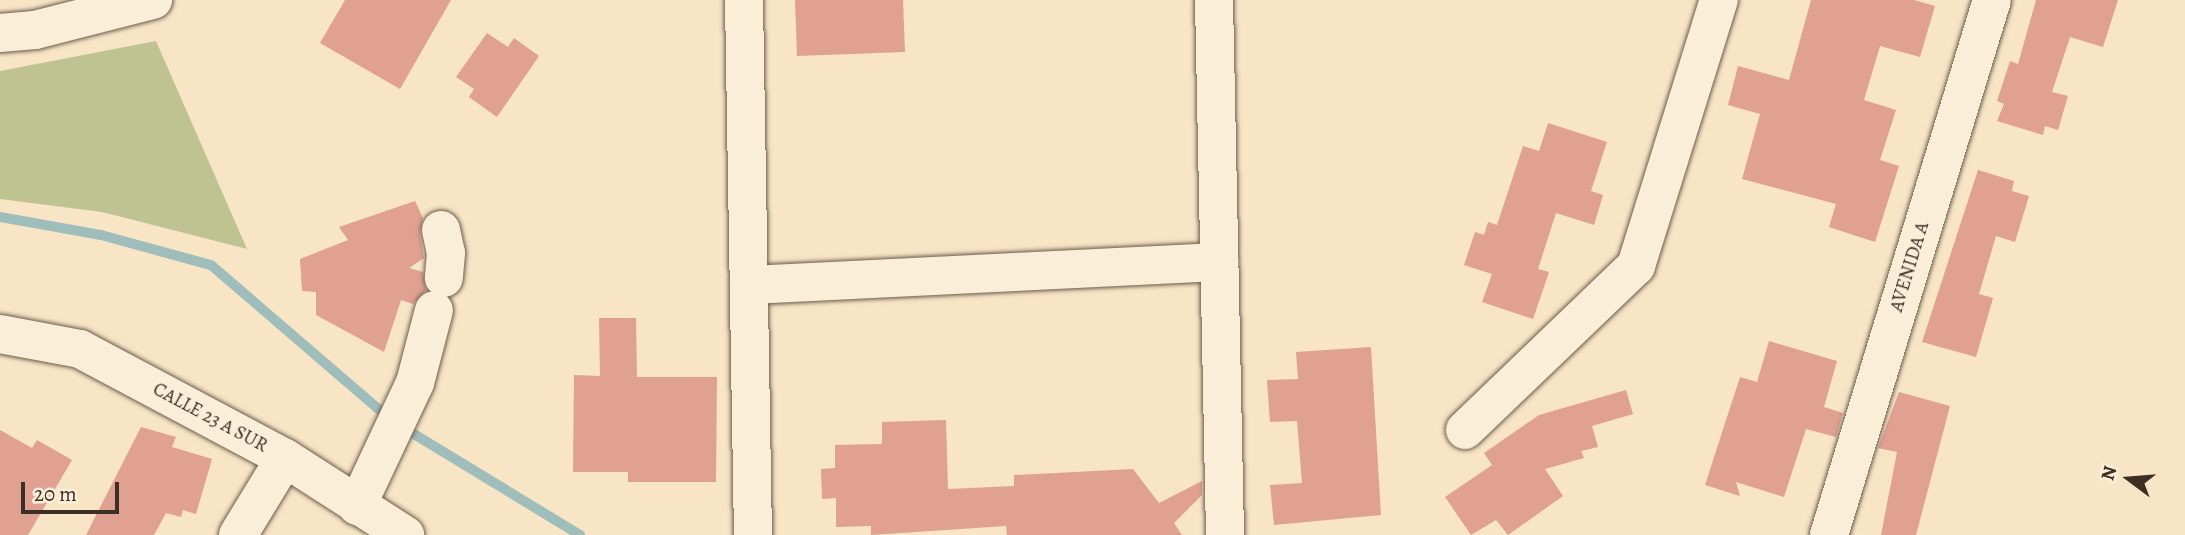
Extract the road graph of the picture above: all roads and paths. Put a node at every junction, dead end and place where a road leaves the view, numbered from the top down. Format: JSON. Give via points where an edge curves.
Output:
{"nodes":[{"id":1,"x":153,"y":0,"type":"edge"},
{"id":2,"x":744,"y":0,"type":"edge"},
{"id":3,"x":1214,"y":0,"type":"edge"},
{"id":4,"x":1719,"y":0,"type":"edge"},
{"id":5,"x":1992,"y":0,"type":"edge"},
{"id":6,"x":0,"y":33,"type":"edge"},
{"id":7,"x":442,"y":230,"type":"dead end"},
{"id":8,"x":1219,"y":262,"type":"junction"},
{"id":9,"x":749,"y":285,"type":"junction"},
{"id":10,"x":0,"y":334,"type":"edge"},
{"id":11,"x":1465,"y":430,"type":"dead end"},
{"id":12,"x":285,"y":457,"type":"junction"},
{"id":13,"x":357,"y":506,"type":"junction"},
{"id":14,"x":238,"y":535,"type":"edge"},
{"id":15,"x":405,"y":535,"type":"edge"},
{"id":16,"x":753,"y":535,"type":"edge"},
{"id":17,"x":1225,"y":535,"type":"edge"},
{"id":18,"x":1829,"y":535,"type":"edge"}],
"edges":[{"from":1,"to":6,"type":"street","via":[[35,30]]},
{"from":2,"to":9,"type":"street"},
{"from":3,"to":8,"type":"street"},
{"from":4,"to":11,"type":"street","via":[[1636,266]]},
{"from":5,"to":18,"type":"street","name":"AVENIDA A"},
{"from":7,"to":13,"type":"street","via":[[446,253],[439,294],[415,383]]},
{"from":8,"to":9,"type":"street"},
{"from":8,"to":17,"type":"street"},
{"from":9,"to":16,"type":"street"},
{"from":10,"to":12,"type":"street","name":"CALLE 23 A SUR","via":[[80,349]]},
{"from":12,"to":13,"type":"street","name":"CALLE 23 A SUR"},
{"from":12,"to":14,"type":"street"},
{"from":13,"to":15,"type":"street","name":"CALLE 23 A SUR"}]}
